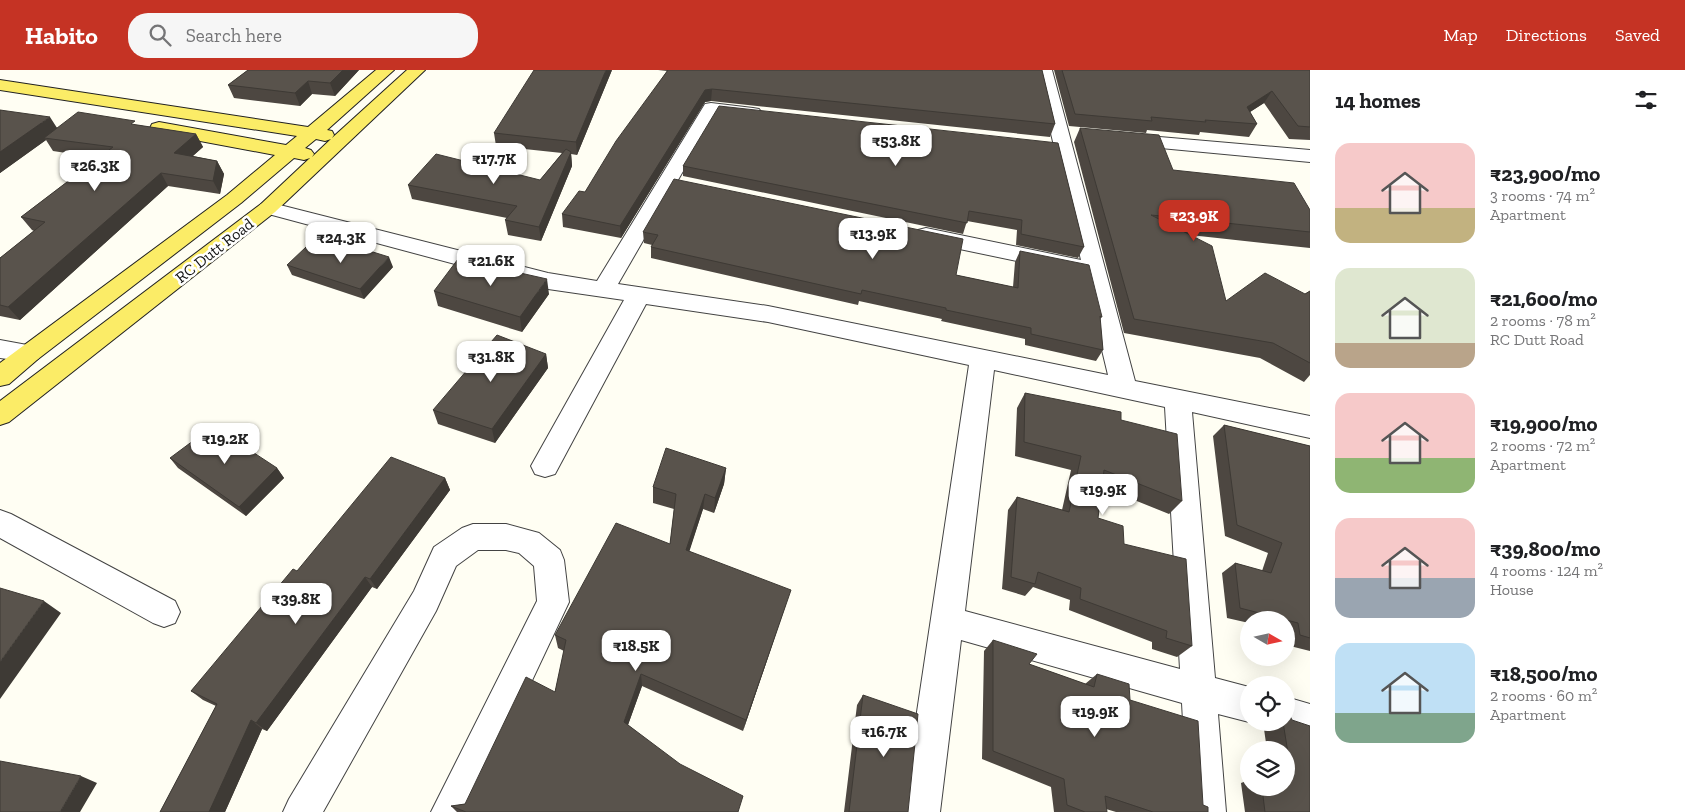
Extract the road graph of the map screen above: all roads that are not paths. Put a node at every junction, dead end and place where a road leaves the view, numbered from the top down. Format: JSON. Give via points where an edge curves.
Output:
{"nodes":[{"id":1,"x":386,"y":70,"type":"edge"},
{"id":2,"x":417,"y":70,"type":"edge"},
{"id":3,"x":1044,"y":70,"type":"edge"},
{"id":4,"x":0,"y":84,"type":"edge"},
{"id":5,"x":0,"y":100,"type":"edge"},
{"id":6,"x":770,"y":114,"type":"edge"},
{"id":7,"x":116,"y":121,"type":"edge"},
{"id":8,"x":146,"y":126,"type":"edge"},
{"id":9,"x":313,"y":133,"type":"junction"},
{"id":10,"x":343,"y":138,"type":"junction"},
{"id":11,"x":1106,"y":138,"type":"edge"},
{"id":12,"x":291,"y":152,"type":"junction"},
{"id":13,"x":1310,"y":156,"type":"edge"},
{"id":14,"x":323,"y":157,"type":"junction"},
{"id":15,"x":268,"y":208,"type":"junction"},
{"id":16,"x":910,"y":232,"type":"edge"},
{"id":17,"x":1094,"y":270,"type":"junction"},
{"id":18,"x":603,"y":289,"type":"junction"},
{"id":19,"x":639,"y":295,"type":"junction"},
{"id":20,"x":0,"y":349,"type":"edge"},
{"id":21,"x":29,"y":353,"type":"junction"},
{"id":22,"x":983,"y":359,"type":"junction"},
{"id":23,"x":0,"y":377,"type":"edge"},
{"id":24,"x":1124,"y":388,"type":"junction"},
{"id":25,"x":1178,"y":399,"type":"junction"},
{"id":26,"x":0,"y":415,"type":"edge"},
{"id":27,"x":1310,"y":427,"type":"edge"},
{"id":28,"x":545,"y":466,"type":"dead end"},
{"id":29,"x":0,"y":524,"type":"edge"},
{"id":30,"x":164,"y":612,"type":"dead end"},
{"id":31,"x":947,"y":622,"type":"junction"},
{"id":32,"x":1198,"y":691,"type":"junction"},
{"id":33,"x":1240,"y":703,"type":"edge"},
{"id":34,"x":1295,"y":718,"type":"edge"},
{"id":35,"x":1310,"y":722,"type":"edge"},
{"id":36,"x":302,"y":812,"type":"edge"},
{"id":37,"x":450,"y":812,"type":"edge"},
{"id":38,"x":921,"y":812,"type":"edge"},
{"id":39,"x":1207,"y":812,"type":"edge"}],
"edges":[{"from":1,"to":9,"type":"main road","name":"RC Dutt Road"},
{"from":2,"to":10,"type":"main road","name":"RC Dutt Road"},
{"from":3,"to":17,"type":"street"},
{"from":4,"to":9,"type":"main road"},
{"from":5,"to":7,"type":"main road"},
{"from":6,"to":18,"type":"street","via":[[711,108],[677,183]]},
{"from":8,"to":12,"type":"main road"},
{"from":9,"to":10,"type":"main road"},
{"from":9,"to":12,"type":"main road","name":"RC Dutt Road"},
{"from":10,"to":14,"type":"main road","name":"RC Dutt Road"},
{"from":11,"to":13,"type":"street"},
{"from":12,"to":14,"type":"main road"},
{"from":12,"to":21,"type":"main road","name":"RC Dutt Road","via":[[234,199]]},
{"from":14,"to":15,"type":"main road","name":"RC Dutt Road"},
{"from":15,"to":18,"type":"street","via":[[548,281]]},
{"from":15,"to":26,"type":"main road","name":"RC Dutt Road"},
{"from":16,"to":17,"type":"street"},
{"from":17,"to":24,"type":"street"},
{"from":18,"to":19,"type":"street"},
{"from":19,"to":22,"type":"street","via":[[768,314]]},
{"from":19,"to":28,"type":"street"},
{"from":20,"to":21,"type":"street"},
{"from":21,"to":23,"type":"main road","name":"RC Dutt Road"},
{"from":22,"to":24,"type":"street"},
{"from":22,"to":31,"type":"street"},
{"from":24,"to":25,"type":"street"},
{"from":25,"to":27,"type":"street"},
{"from":25,"to":32,"type":"street"},
{"from":29,"to":30,"type":"street"},
{"from":31,"to":32,"type":"street"},
{"from":31,"to":38,"type":"street"},
{"from":32,"to":33,"type":"street"},
{"from":32,"to":39,"type":"street"},
{"from":34,"to":35,"type":"street"},
{"from":36,"to":37,"type":"street","via":[[425,601],[445,556],[473,537],[506,537],[528,542],[549,560],[552,602]]}]}
